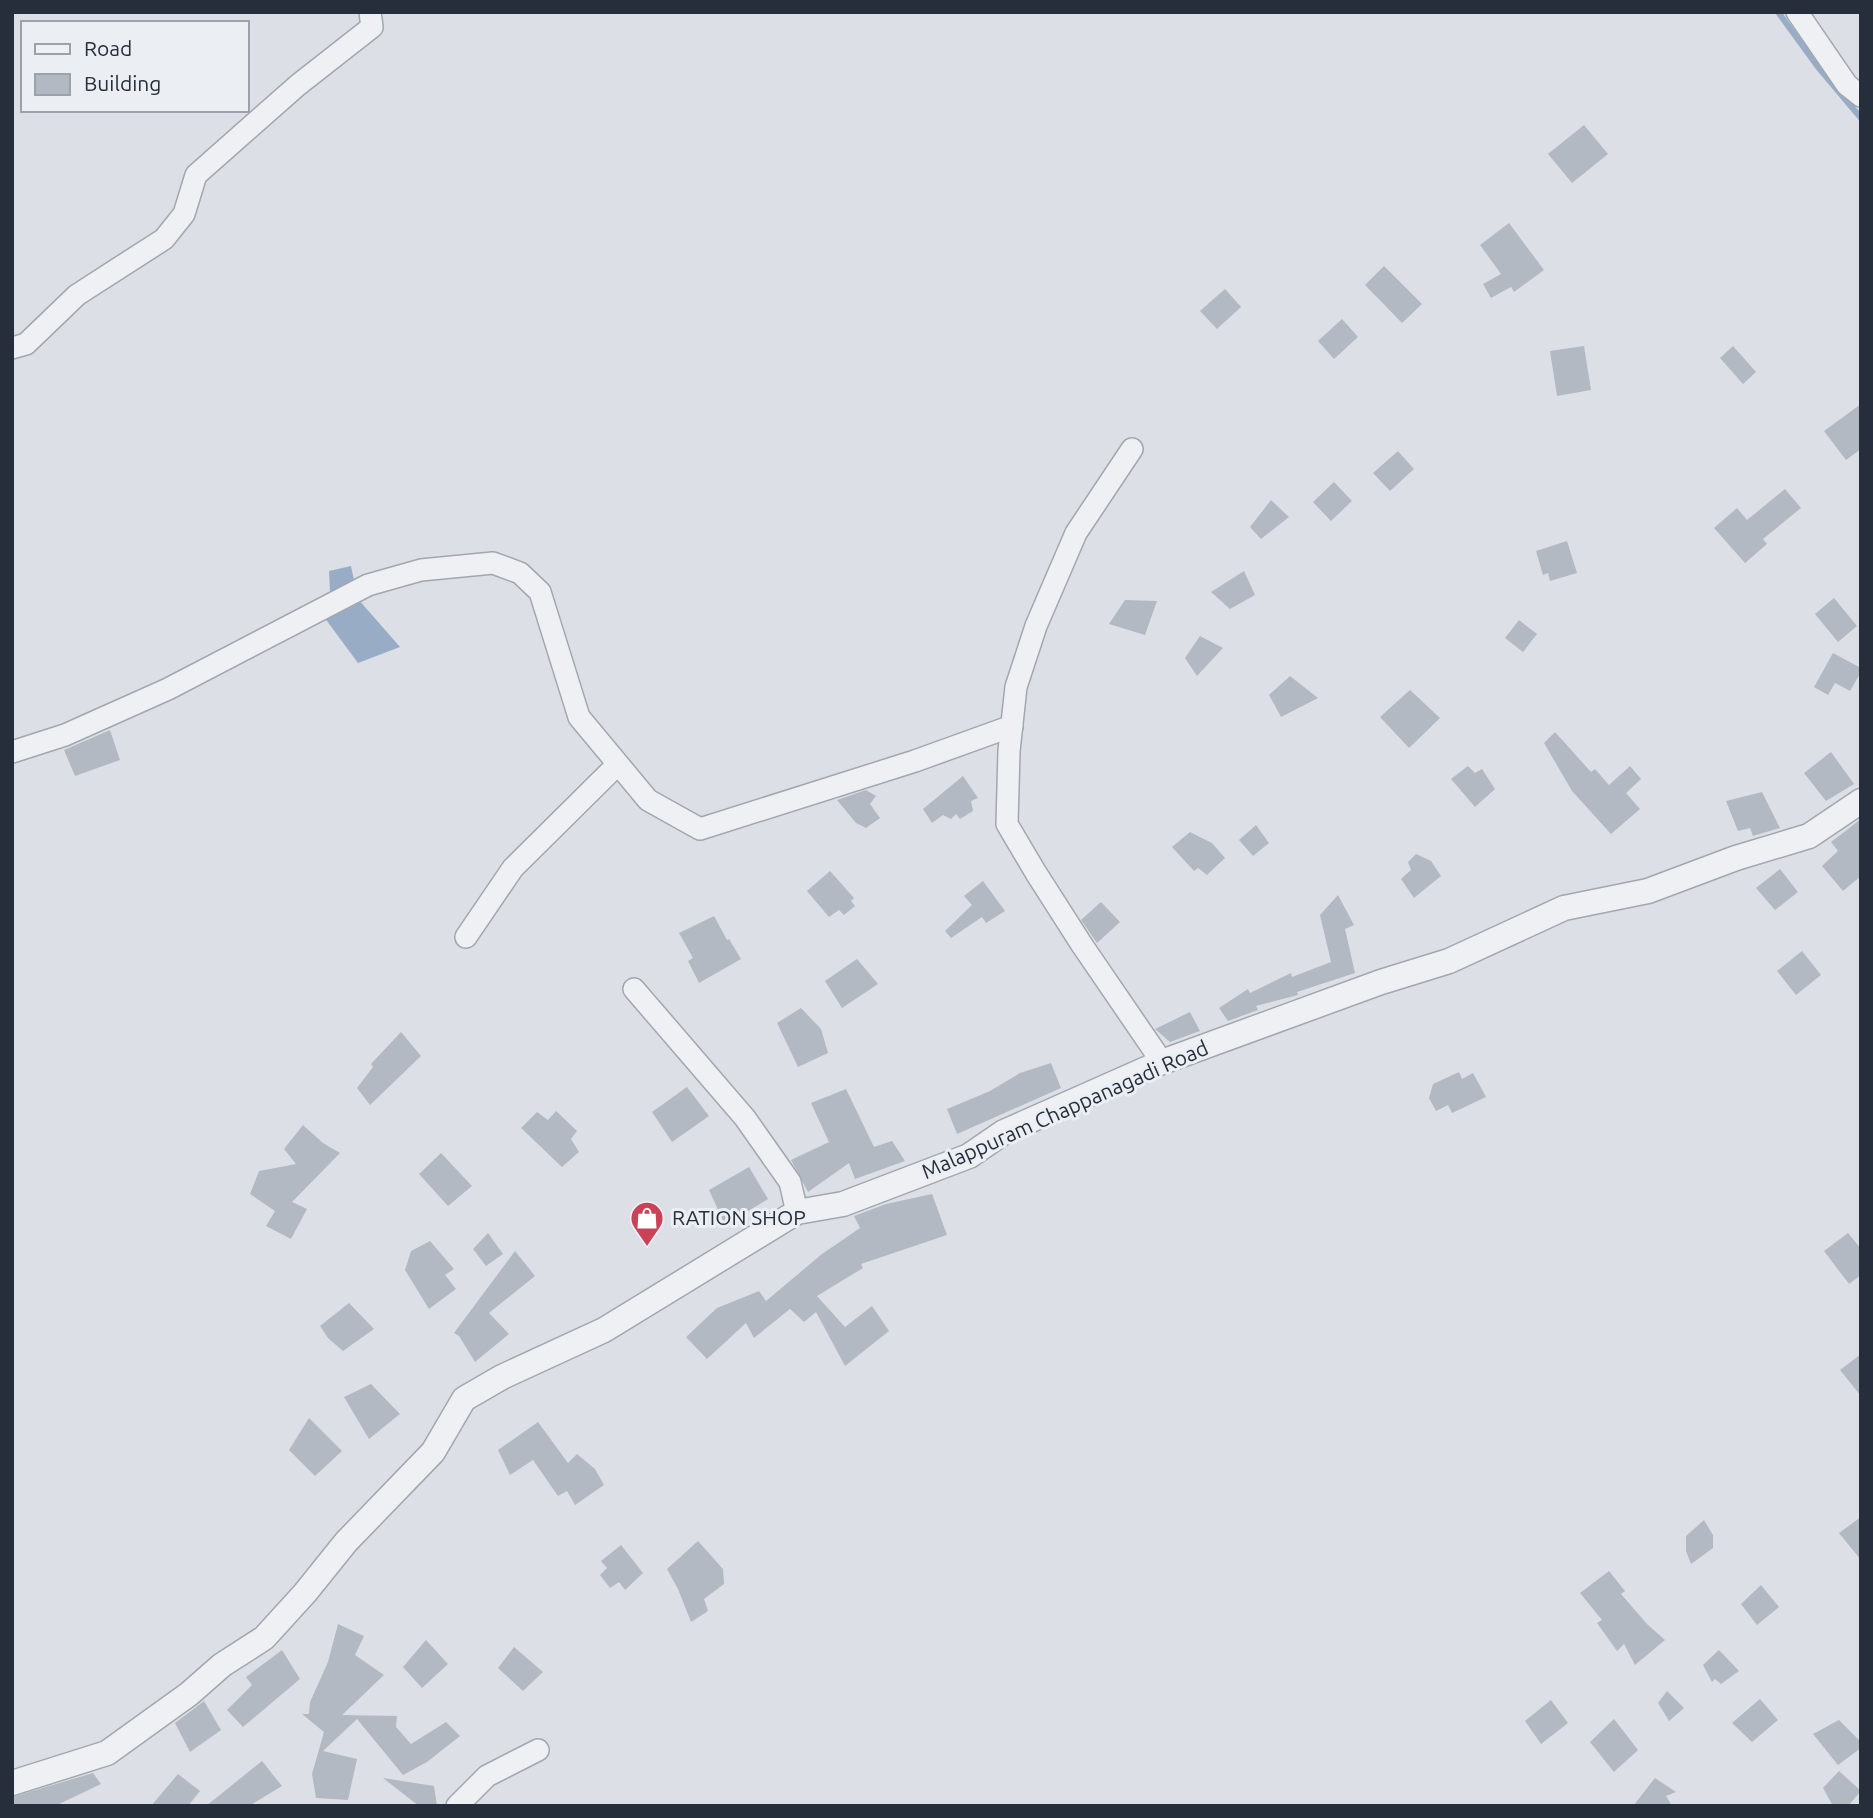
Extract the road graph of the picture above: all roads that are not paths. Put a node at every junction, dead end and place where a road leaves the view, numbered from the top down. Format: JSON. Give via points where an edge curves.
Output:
{"nodes":[{"id":1,"x":370,"y":12,"type":"edge"},
{"id":2,"x":1797,"y":12,"type":"edge"},
{"id":3,"x":1861,"y":96,"type":"edge"},
{"id":4,"x":12,"y":348,"type":"edge"},
{"id":5,"x":1132,"y":449,"type":"dead end"},
{"id":6,"x":1012,"y":726,"type":"junction"},
{"id":7,"x":12,"y":752,"type":"edge"},
{"id":8,"x":617,"y":765,"type":"junction"},
{"id":9,"x":1861,"y":800,"type":"edge"},
{"id":10,"x":466,"y":937,"type":"dead end"},
{"id":11,"x":635,"y":989,"type":"dead end"},
{"id":12,"x":1162,"y":1062,"type":"junction"},
{"id":13,"x":797,"y":1212,"type":"junction"},
{"id":14,"x":538,"y":1750,"type":"dead end"},
{"id":15,"x":12,"y":1783,"type":"edge"},
{"id":16,"x":457,"y":1806,"type":"edge"}],
"edges":[{"from":1,"to":4,"type":"street","via":[[372,26],[196,175],[184,214],[164,239],[77,295],[26,344]]},
{"from":2,"to":3,"type":"street","via":[[1847,85]]},
{"from":5,"to":6,"type":"street","via":[[1076,533],[1028,650],[1016,687]]},
{"from":6,"to":8,"type":"street","via":[[700,829],[648,800]]},
{"from":6,"to":12,"type":"street","via":[[1007,824]]},
{"from":7,"to":8,"type":"street","via":[[65,735],[167,689],[368,585],[421,570],[493,563],[520,573],[540,592],[579,717]]},
{"from":8,"to":10,"type":"street","via":[[513,868]]},
{"from":9,"to":12,"type":"street","name":"Malappuram Chappanagadi Road","via":[[1809,836],[1648,891],[1564,908],[1449,961]]},
{"from":11,"to":13,"type":"street","via":[[746,1118],[790,1181]]},
{"from":12,"to":13,"type":"street","name":"Malappuram Chappanagadi Road","via":[[1004,1132],[970,1156],[844,1204]]},
{"from":13,"to":15,"type":"street","name":"Malappuram Chappanagadi Road","via":[[604,1330],[464,1399],[433,1452],[346,1542],[264,1638],[107,1754]]},
{"from":14,"to":16,"type":"street","via":[[487,1776]]}]}
